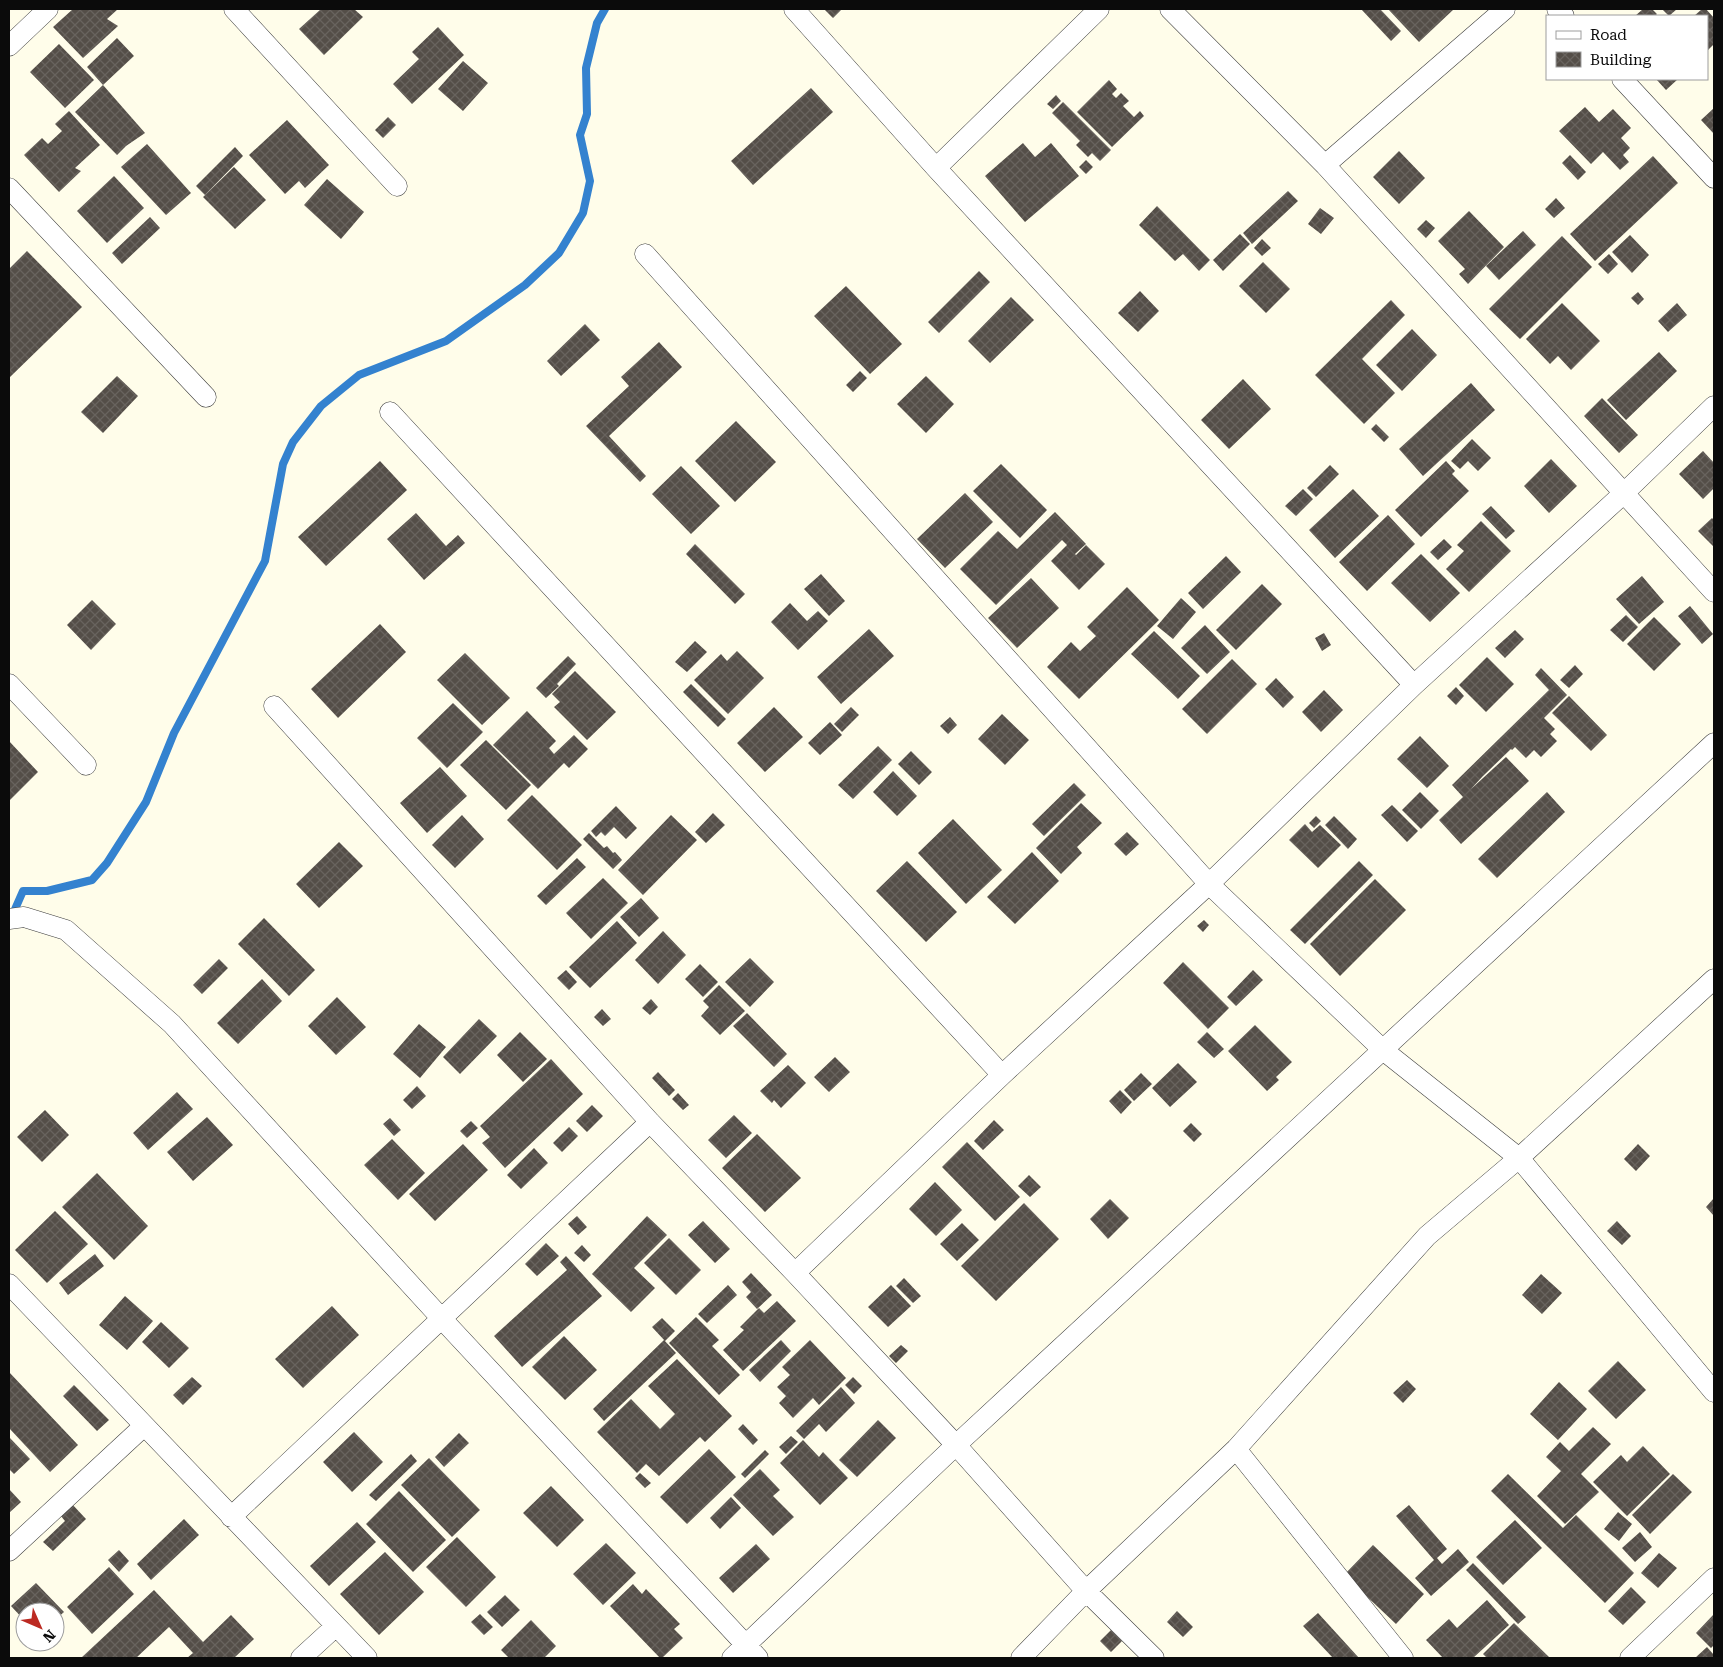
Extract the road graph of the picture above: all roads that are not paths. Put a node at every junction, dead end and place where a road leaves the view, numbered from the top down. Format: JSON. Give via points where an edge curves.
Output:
{"nodes":[{"id":1,"x":48,"y":9,"type":"edge"},
{"id":2,"x":234,"y":9,"type":"edge"},
{"id":3,"x":794,"y":9,"type":"edge"},
{"id":4,"x":1099,"y":9,"type":"edge"},
{"id":5,"x":1170,"y":9,"type":"edge"},
{"id":6,"x":1505,"y":9,"type":"edge"},
{"id":7,"x":9,"y":46,"type":"edge"},
{"id":8,"x":1623,"y":80,"type":"edge"},
{"id":9,"x":1325,"y":165,"type":"junction"},
{"id":10,"x":936,"y":168,"type":"junction"},
{"id":11,"x":1714,"y":178,"type":"edge"},
{"id":12,"x":398,"y":186,"type":"dead end"},
{"id":13,"x":9,"y":188,"type":"edge"},
{"id":14,"x":645,"y":254,"type":"dead end"},
{"id":15,"x":206,"y":397,"type":"dead end"},
{"id":16,"x":1714,"y":406,"type":"edge"},
{"id":17,"x":390,"y":412,"type":"dead end"},
{"id":18,"x":1624,"y":494,"type":"junction"},
{"id":19,"x":1714,"y":592,"type":"edge"},
{"id":20,"x":9,"y":684,"type":"edge"},
{"id":21,"x":1414,"y":686,"type":"junction"},
{"id":22,"x":274,"y":706,"type":"dead end"},
{"id":23,"x":1714,"y":743,"type":"edge"},
{"id":24,"x":86,"y":765,"type":"dead end"},
{"id":25,"x":1209,"y":884,"type":"junction"},
{"id":26,"x":9,"y":919,"type":"edge"},
{"id":27,"x":1714,"y":979,"type":"edge"},
{"id":28,"x":1383,"y":1050,"type":"junction"},
{"id":29,"x":1002,"y":1075,"type":"junction"},
{"id":30,"x":650,"y":1122,"type":"junction"},
{"id":31,"x":1519,"y":1158,"type":"junction"},
{"id":32,"x":795,"y":1273,"type":"junction"},
{"id":33,"x":9,"y":1284,"type":"edge"},
{"id":34,"x":442,"y":1319,"type":"junction"},
{"id":35,"x":1714,"y":1392,"type":"edge"},
{"id":36,"x":144,"y":1426,"type":"junction"},
{"id":37,"x":956,"y":1445,"type":"junction"},
{"id":38,"x":1236,"y":1449,"type":"junction"},
{"id":39,"x":231,"y":1517,"type":"junction"},
{"id":40,"x":9,"y":1551,"type":"edge"},
{"id":41,"x":1714,"y":1578,"type":"edge"},
{"id":42,"x":1086,"y":1591,"type":"junction"},
{"id":43,"x":336,"y":1626,"type":"junction"},
{"id":44,"x":745,"y":1654,"type":"edge"},
{"id":45,"x":301,"y":1658,"type":"edge"},
{"id":46,"x":368,"y":1658,"type":"edge"},
{"id":47,"x":1021,"y":1658,"type":"edge"},
{"id":48,"x":1154,"y":1658,"type":"edge"},
{"id":49,"x":1403,"y":1658,"type":"edge"},
{"id":50,"x":1630,"y":1658,"type":"edge"}],
"edges":[{"from":1,"to":7,"type":"street"},
{"from":2,"to":12,"type":"street"},
{"from":3,"to":10,"type":"street"},
{"from":4,"to":10,"type":"street"},
{"from":5,"to":9,"type":"street"},
{"from":6,"to":9,"type":"street"},
{"from":8,"to":11,"type":"street"},
{"from":9,"to":18,"type":"street"},
{"from":10,"to":21,"type":"street"},
{"from":13,"to":15,"type":"street"},
{"from":14,"to":25,"type":"street"},
{"from":16,"to":18,"type":"street"},
{"from":17,"to":29,"type":"street"},
{"from":18,"to":19,"type":"street"},
{"from":18,"to":21,"type":"street"},
{"from":20,"to":24,"type":"street"},
{"from":21,"to":25,"type":"street"},
{"from":22,"to":30,"type":"street"},
{"from":23,"to":28,"type":"street"},
{"from":25,"to":28,"type":"street"},
{"from":25,"to":29,"type":"street"},
{"from":26,"to":34,"type":"street","via":[[24,917],[66,930],[172,1024]]},
{"from":27,"to":31,"type":"street"},
{"from":28,"to":31,"type":"street"},
{"from":28,"to":37,"type":"street"},
{"from":29,"to":32,"type":"street"},
{"from":30,"to":32,"type":"street"},
{"from":30,"to":34,"type":"street"},
{"from":31,"to":35,"type":"street"},
{"from":31,"to":38,"type":"street","via":[[1426,1236]]},
{"from":32,"to":37,"type":"street"},
{"from":33,"to":36,"type":"street"},
{"from":34,"to":39,"type":"street"},
{"from":34,"to":44,"type":"street"},
{"from":36,"to":39,"type":"street"},
{"from":36,"to":40,"type":"street"},
{"from":37,"to":42,"type":"street"},
{"from":37,"to":44,"type":"street"},
{"from":38,"to":42,"type":"street"},
{"from":38,"to":49,"type":"street"},
{"from":39,"to":43,"type":"street"},
{"from":41,"to":50,"type":"street"},
{"from":42,"to":47,"type":"street"},
{"from":42,"to":48,"type":"street"},
{"from":43,"to":45,"type":"street"},
{"from":43,"to":46,"type":"street"}]}
